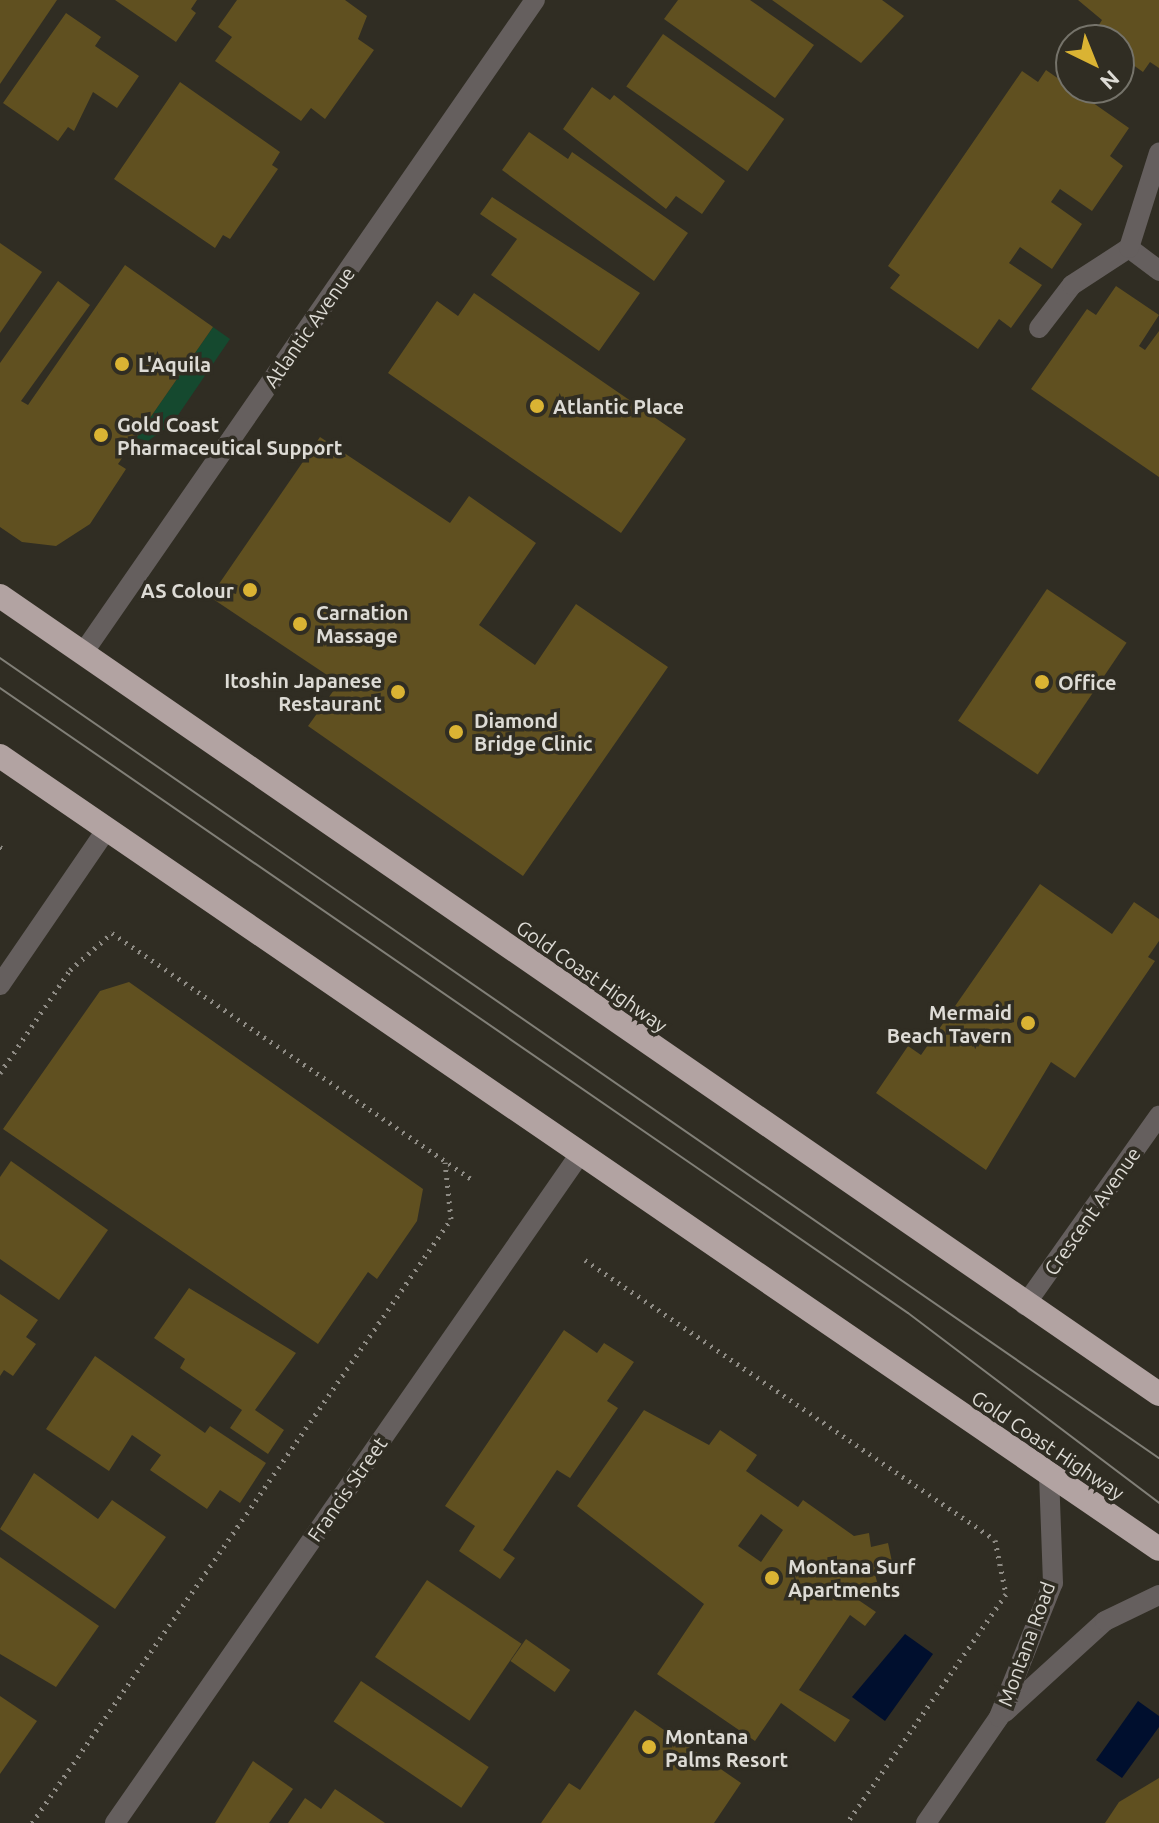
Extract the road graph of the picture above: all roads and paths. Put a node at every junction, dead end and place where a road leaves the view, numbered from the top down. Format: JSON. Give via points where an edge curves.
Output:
{"nodes":[{"id":1,"x":535,"y":0,"type":"edge"},
{"id":2,"x":1159,"y":153,"type":"edge"},
{"id":3,"x":1129,"y":248,"type":"junction"},
{"id":4,"x":1159,"y":271,"type":"edge"},
{"id":5,"x":1039,"y":328,"type":"dead end"},
{"id":6,"x":0,"y":596,"type":"edge"},
{"id":7,"x":83,"y":653,"type":"junction"},
{"id":8,"x":0,"y":756,"type":"edge"},
{"id":9,"x":106,"y":830,"type":"junction"},
{"id":10,"x":0,"y":985,"type":"edge"},
{"id":11,"x":0,"y":1073,"type":"edge"},
{"id":12,"x":1159,"y":1116,"type":"edge"},
{"id":13,"x":580,"y":1154,"type":"junction"},
{"id":14,"x":445,"y":1162,"type":"junction"},
{"id":15,"x":471,"y":1179,"type":"dead end"},
{"id":16,"x":585,"y":1260,"type":"dead end"},
{"id":17,"x":1025,"y":1305,"type":"junction"},
{"id":18,"x":1159,"y":1394,"type":"edge"},
{"id":19,"x":1049,"y":1474,"type":"junction"},
{"id":20,"x":1159,"y":1549,"type":"edge"},
{"id":21,"x":1159,"y":1595,"type":"edge"},
{"id":22,"x":999,"y":1717,"type":"junction"},
{"id":23,"x":32,"y":1823,"type":"edge"},
{"id":24,"x":115,"y":1823,"type":"edge"},
{"id":25,"x":847,"y":1823,"type":"edge"},
{"id":26,"x":926,"y":1823,"type":"edge"}],
"edges":[{"from":1,"to":7,"type":"street","name":"Atlantic Avenue"},
{"from":2,"to":3,"type":"street"},
{"from":3,"to":4,"type":"street"},
{"from":3,"to":5,"type":"street","via":[[1072,285]]},
{"from":6,"to":7,"type":"highway","name":"Gold Coast Highway"},
{"from":7,"to":17,"type":"highway","name":"Gold Coast Highway"},
{"from":8,"to":9,"type":"highway","name":"Gold Coast Highway"},
{"from":9,"to":10,"type":"street"},
{"from":9,"to":13,"type":"highway","name":"Gold Coast Highway"},
{"from":11,"to":14,"type":"path","via":[[70,970],[112,933]]},
{"from":12,"to":17,"type":"street","name":"Crescent Avenue"},
{"from":13,"to":19,"type":"highway","name":"Gold Coast Highway"},
{"from":13,"to":24,"type":"street","name":"Francis Street"},
{"from":14,"to":15,"type":"path"},
{"from":14,"to":23,"type":"path","via":[[451,1219]]},
{"from":16,"to":25,"type":"path","via":[[995,1540],[1006,1594]]},
{"from":17,"to":18,"type":"highway","name":"Gold Coast Highway"},
{"from":19,"to":20,"type":"highway","name":"Gold Coast Highway"},
{"from":19,"to":22,"type":"street","name":"Montana Road","via":[[1053,1583]]},
{"from":21,"to":22,"type":"street","name":"Montana Road","via":[[1105,1621]]},
{"from":22,"to":26,"type":"street","name":"Montana Road"}]}
